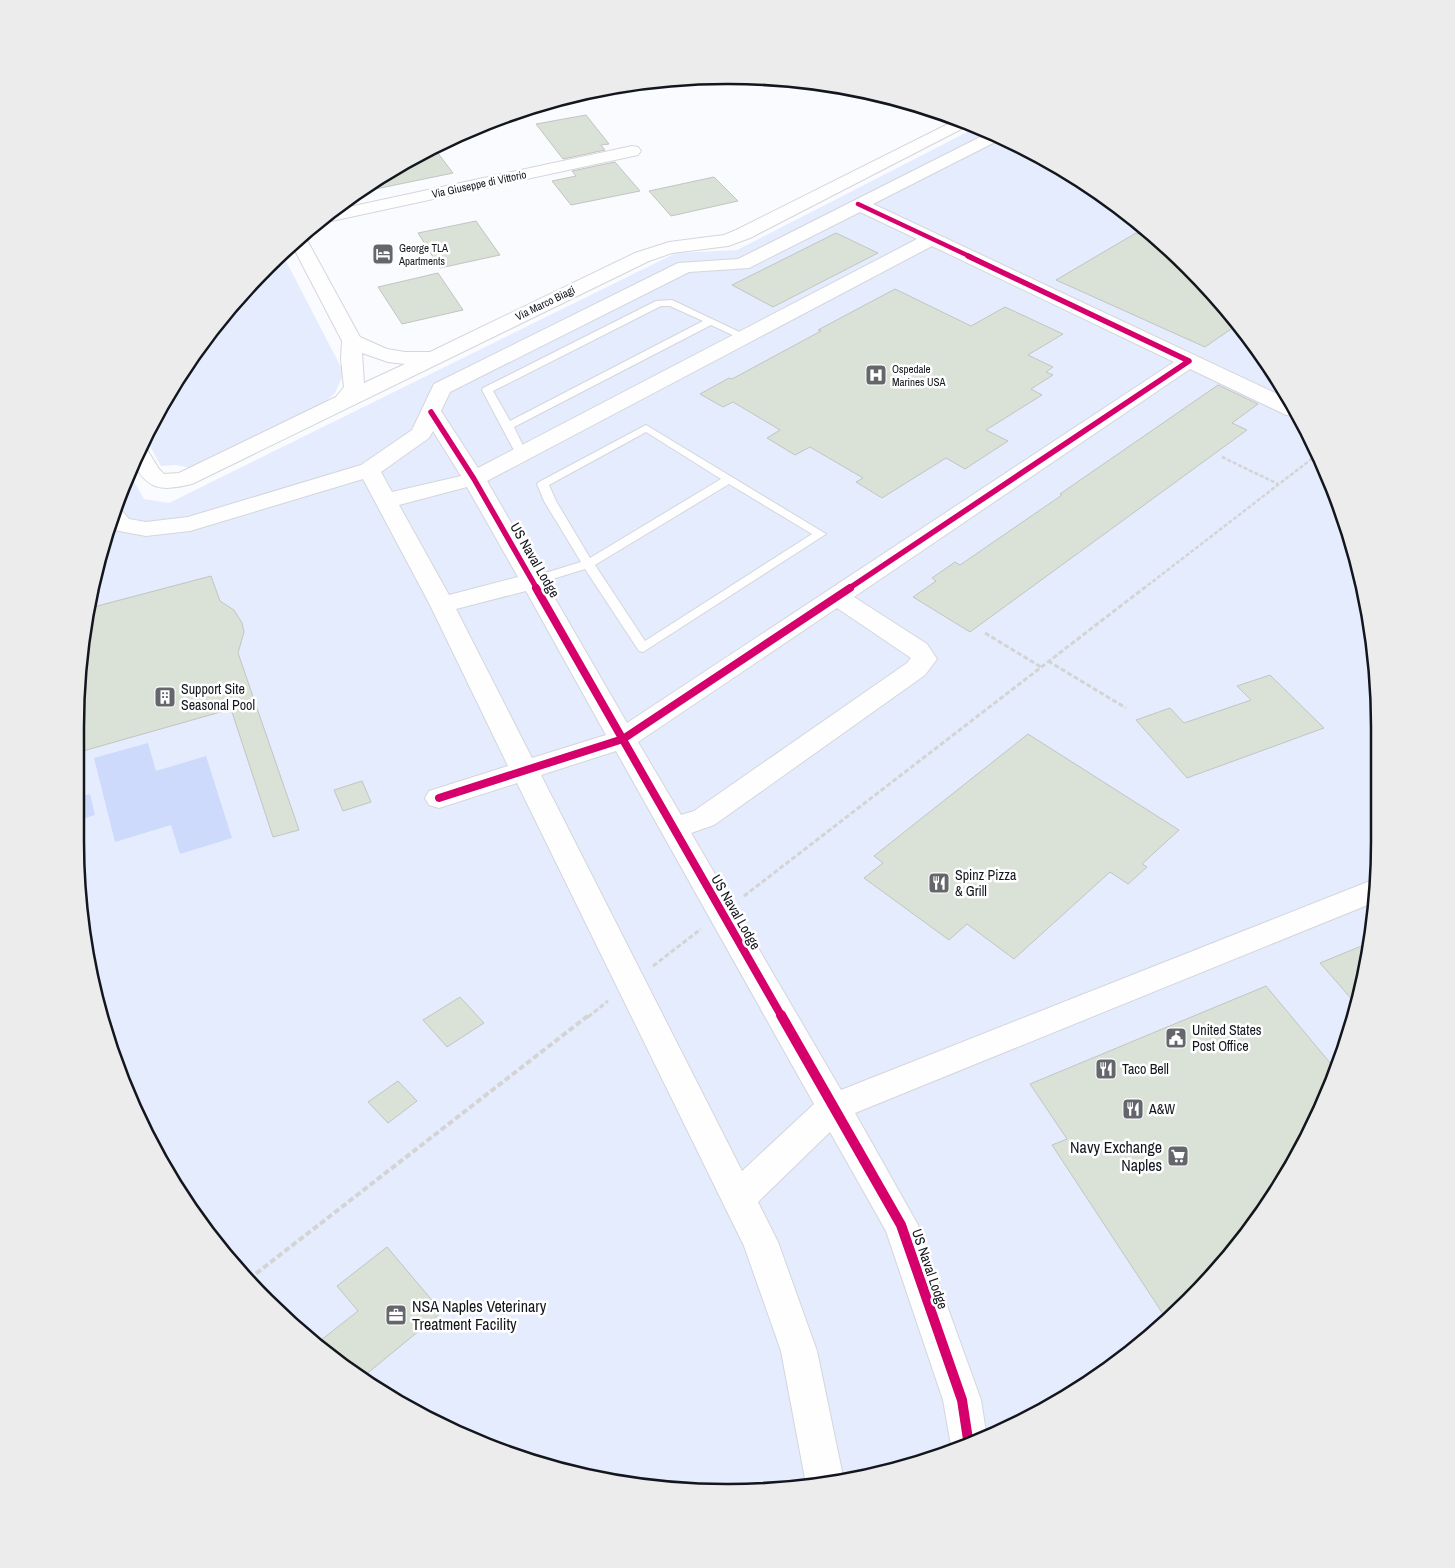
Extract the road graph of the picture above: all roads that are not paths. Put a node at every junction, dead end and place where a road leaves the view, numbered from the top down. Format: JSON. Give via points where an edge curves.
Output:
{"nodes":[{"id":1,"x":956,"y":126,"type":"edge"},
{"id":2,"x":988,"y":139,"type":"edge"},
{"id":3,"x":632,"y":151,"type":"dead end"},
{"id":4,"x":858,"y":204,"type":"junction"},
{"id":5,"x":340,"y":214,"type":"edge"},
{"id":6,"x":931,"y":239,"type":"junction"},
{"id":7,"x":301,"y":246,"type":"edge"},
{"id":8,"x":711,"y":321,"type":"junction"},
{"id":9,"x":745,"y":337,"type":"junction"},
{"id":10,"x":352,"y":341,"type":"junction"},
{"id":11,"x":437,"y":355,"type":"junction"},
{"id":12,"x":388,"y":357,"type":"junction"},
{"id":13,"x":1189,"y":361,"type":"junction"},
{"id":14,"x":354,"y":378,"type":"junction"},
{"id":15,"x":388,"y":379,"type":"junction"},
{"id":16,"x":344,"y":401,"type":"junction"},
{"id":17,"x":1285,"y":406,"type":"edge"},
{"id":18,"x":430,"y":412,"type":"junction"},
{"id":19,"x":508,"y":426,"type":"junction"},
{"id":20,"x":521,"y":454,"type":"junction"},
{"id":21,"x":142,"y":460,"type":"edge"},
{"id":22,"x":369,"y":470,"type":"junction"},
{"id":23,"x":474,"y":479,"type":"junction"},
{"id":24,"x":729,"y":479,"type":"junction"},
{"id":25,"x":386,"y":501,"type":"junction"},
{"id":26,"x":118,"y":521,"type":"edge"},
{"id":27,"x":588,"y":564,"type":"junction"},
{"id":28,"x":532,"y":582,"type":"junction"},
{"id":29,"x":836,"y":597,"type":"junction"},
{"id":30,"x":442,"y":605,"type":"junction"},
{"id":31,"x":623,"y":739,"type":"junction"},
{"id":32,"x":524,"y":771,"type":"junction"},
{"id":33,"x":439,"y":798,"type":"dead end"},
{"id":34,"x":674,"y":828,"type":"junction"},
{"id":35,"x":1369,"y":892,"type":"edge"},
{"id":36,"x":834,"y":1107,"type":"junction"},
{"id":37,"x":738,"y":1198,"type":"junction"},
{"id":38,"x":968,"y":1437,"type":"edge"},
{"id":39,"x":824,"y":1477,"type":"edge"}],
"edges":[{"from":1,"to":11,"type":"street","name":"Via Marco Biagi","via":[[743,234],[728,240],[669,248],[642,256]]},
{"from":2,"to":4,"type":"street"},
{"from":3,"to":5,"type":"street","name":"Via Giuseppe di Vittorio"},
{"from":4,"to":6,"type":"street"},
{"from":4,"to":18,"type":"street","via":[[742,264],[685,267],[442,388]]},
{"from":6,"to":9,"type":"street"},
{"from":6,"to":13,"type":"street"},
{"from":7,"to":10,"type":"street"},
{"from":8,"to":9,"type":"lane"},
{"from":8,"to":19,"type":"lane"},
{"from":8,"to":19,"type":"lane","via":[[672,304],[659,303],[487,390]]},
{"from":9,"to":20,"type":"street"},
{"from":10,"to":12,"type":"street"},
{"from":10,"to":14,"type":"street"},
{"from":11,"to":12,"type":"street"},
{"from":11,"to":15,"type":"street","name":"Via Marco Biagi"},
{"from":12,"to":15,"type":"street"},
{"from":13,"to":17,"type":"street"},
{"from":13,"to":29,"type":"street"},
{"from":14,"to":15,"type":"street"},
{"from":14,"to":16,"type":"street","via":[[354,388]]},
{"from":15,"to":16,"type":"street","name":"Via Marco Biagi"},
{"from":16,"to":21,"type":"street","name":"Via Marco Biagi","via":[[184,479],[159,481]]},
{"from":18,"to":22,"type":"street","via":[[421,433]]},
{"from":18,"to":23,"type":"street","name":"US Naval Lodge"},
{"from":19,"to":20,"type":"lane"},
{"from":20,"to":23,"type":"street"},
{"from":22,"to":25,"type":"street"},
{"from":22,"to":26,"type":"street","via":[[190,524],[146,529],[122,525]]},
{"from":23,"to":25,"type":"street"},
{"from":23,"to":28,"type":"street","name":"US Naval Lodge"},
{"from":24,"to":27,"type":"lane"},
{"from":24,"to":27,"type":"lane","via":[[646,428],[551,478],[543,484],[550,501]]},
{"from":24,"to":27,"type":"lane","via":[[820,534],[643,648]]},
{"from":25,"to":30,"type":"street"},
{"from":27,"to":28,"type":"lane"},
{"from":28,"to":30,"type":"street"},
{"from":28,"to":31,"type":"street","name":"US Naval Lodge"},
{"from":29,"to":31,"type":"street"},
{"from":29,"to":34,"type":"street","via":[[918,650],[924,659],[916,669],[704,818]]},
{"from":30,"to":32,"type":"street"},
{"from":31,"to":32,"type":"street"},
{"from":31,"to":34,"type":"street","name":"US Naval Lodge"},
{"from":32,"to":33,"type":"street"},
{"from":32,"to":37,"type":"street"},
{"from":34,"to":36,"type":"street","name":"US Naval Lodge"},
{"from":35,"to":36,"type":"street"},
{"from":36,"to":37,"type":"street"},
{"from":36,"to":38,"type":"street","name":"US Naval Lodge","via":[[901,1225],[962,1400]]},
{"from":37,"to":39,"type":"street","via":[[760,1242],[798,1351]]}]}
